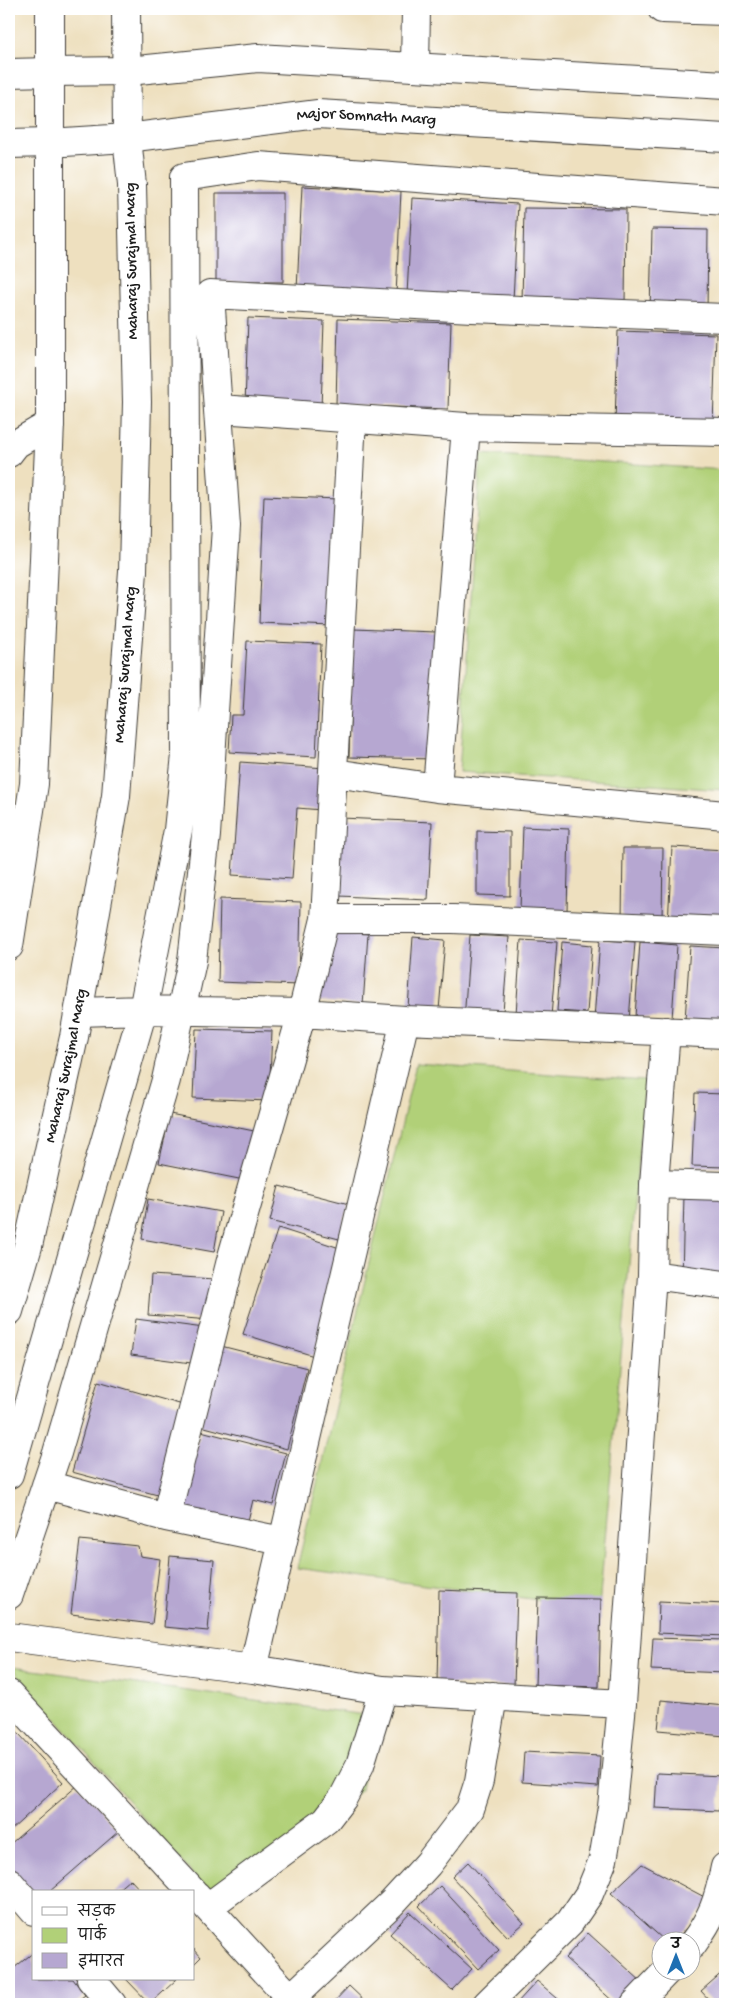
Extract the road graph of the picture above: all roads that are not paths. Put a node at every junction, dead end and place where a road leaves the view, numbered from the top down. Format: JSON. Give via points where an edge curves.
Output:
{"nodes":[{"id":1,"x":50,"y":9,"type":"edge"},
{"id":2,"x":126,"y":9,"type":"edge"},
{"id":3,"x":416,"y":9,"type":"edge"},
{"id":4,"x":662,"y":9,"type":"edge"},
{"id":5,"x":725,"y":11,"type":"edge"},
{"id":6,"x":414,"y":67,"type":"junction"},
{"id":7,"x":128,"y":71,"type":"junction"},
{"id":8,"x":50,"y":72,"type":"junction"},
{"id":9,"x":9,"y":73,"type":"edge"},
{"id":10,"x":725,"y":85,"type":"edge"},
{"id":11,"x":127,"y":138,"type":"junction"},
{"id":12,"x":725,"y":138,"type":"edge"},
{"id":13,"x":49,"y":142,"type":"junction"},
{"id":14,"x":9,"y":144,"type":"edge"},
{"id":15,"x":725,"y":201,"type":"edge"},
{"id":16,"x":725,"y":318,"type":"edge"},
{"id":17,"x":220,"y":409,"type":"junction"},
{"id":18,"x":352,"y":420,"type":"junction"},
{"id":19,"x":50,"y":424,"type":"junction"},
{"id":20,"x":466,"y":427,"type":"junction"},
{"id":21,"x":725,"y":432,"type":"edge"},
{"id":22,"x":9,"y":453,"type":"edge"},
{"id":23,"x":334,"y":773,"type":"junction"},
{"id":24,"x":436,"y":788,"type":"junction"},
{"id":25,"x":725,"y":816,"type":"edge"},
{"id":26,"x":325,"y":918,"type":"junction"},
{"id":27,"x":725,"y":931,"type":"edge"},
{"id":28,"x":9,"y":946,"type":"edge"},
{"id":29,"x":143,"y":1010,"type":"junction"},
{"id":30,"x":181,"y":1010,"type":"junction"},
{"id":31,"x":78,"y":1012,"type":"junction"},
{"id":32,"x":302,"y":1013,"type":"junction"},
{"id":33,"x":404,"y":1020,"type":"junction"},
{"id":34,"x":666,"y":1031,"type":"junction"},
{"id":35,"x":725,"y":1034,"type":"edge"},
{"id":36,"x":654,"y":1184,"type":"junction"},
{"id":37,"x":725,"y":1186,"type":"edge"},
{"id":38,"x":652,"y":1275,"type":"junction"},
{"id":39,"x":725,"y":1285,"type":"edge"},
{"id":40,"x":9,"y":1312,"type":"edge"},
{"id":41,"x":9,"y":1474,"type":"edge"},
{"id":42,"x":46,"y":1485,"type":"junction"},
{"id":43,"x":166,"y":1517,"type":"junction"},
{"id":44,"x":282,"y":1541,"type":"junction"},
{"id":45,"x":9,"y":1595,"type":"edge"},
{"id":46,"x":9,"y":1637,"type":"edge"},
{"id":47,"x":254,"y":1668,"type":"junction"},
{"id":48,"x":384,"y":1690,"type":"junction"},
{"id":49,"x":9,"y":1694,"type":"edge"},
{"id":50,"x":493,"y":1696,"type":"junction"},
{"id":51,"x":622,"y":1704,"type":"junction"},
{"id":52,"x":725,"y":1867,"type":"edge"},
{"id":53,"x":9,"y":1882,"type":"edge"},
{"id":54,"x":191,"y":1890,"type":"edge"},
{"id":55,"x":198,"y":1897,"type":"edge"},
{"id":56,"x":32,"y":1909,"type":"edge"},
{"id":57,"x":702,"y":1931,"type":"edge"},
{"id":58,"x":92,"y":1980,"type":"edge"},
{"id":59,"x":658,"y":1980,"type":"edge"},
{"id":60,"x":294,"y":2001,"type":"edge"},
{"id":61,"x":112,"y":2004,"type":"edge"},
{"id":62,"x":487,"y":2004,"type":"edge"},
{"id":63,"x":635,"y":2004,"type":"edge"}],
"edges":[{"from":1,"to":8,"type":"street"},
{"from":2,"to":7,"type":"street","name":"Maharaj Surajmal Marg"},
{"from":3,"to":6,"type":"street"},
{"from":4,"to":5,"type":"street"},
{"from":6,"to":7,"type":"street","via":[[258,58]]},
{"from":6,"to":10,"type":"street"},
{"from":7,"to":8,"type":"street"},
{"from":7,"to":11,"type":"street","name":"Maharaj Surajmal Marg"},
{"from":8,"to":9,"type":"street"},
{"from":8,"to":13,"type":"street"},
{"from":11,"to":12,"type":"street","name":"Major Somnath Marg","via":[[318,114]]},
{"from":11,"to":13,"type":"street","name":"Major Somnath Marg"},
{"from":11,"to":31,"type":"street","name":"Maharaj Surajmal Marg","via":[[132,185],[137,402],[134,571],[116,796]]},
{"from":13,"to":14,"type":"street","name":"Major Somnath Marg"},
{"from":13,"to":19,"type":"street"},
{"from":15,"to":29,"type":"street","via":[[258,166],[184,177],[186,755],[178,830]]},
{"from":16,"to":17,"type":"street","via":[[210,294]]},
{"from":17,"to":18,"type":"street"},
{"from":17,"to":30,"type":"street","via":[[226,527],[216,692],[206,834],[192,961]]},
{"from":18,"to":20,"type":"street"},
{"from":18,"to":23,"type":"street"},
{"from":19,"to":22,"type":"street","via":[[16,444]]},
{"from":19,"to":28,"type":"street","via":[[34,784]]},
{"from":20,"to":21,"type":"street"},
{"from":20,"to":24,"type":"street"},
{"from":23,"to":24,"type":"street"},
{"from":23,"to":26,"type":"street"},
{"from":24,"to":25,"type":"street"},
{"from":26,"to":27,"type":"street","via":[[453,918]]},
{"from":26,"to":32,"type":"street"},
{"from":29,"to":30,"type":"street"},
{"from":29,"to":31,"type":"street"},
{"from":29,"to":41,"type":"street"},
{"from":30,"to":32,"type":"street"},
{"from":30,"to":42,"type":"street","via":[[166,1080]]},
{"from":31,"to":40,"type":"street","name":"Maharaj Surajmal Marg","via":[[28,1246]]},
{"from":32,"to":33,"type":"street"},
{"from":32,"to":43,"type":"street","via":[[232,1260]]},
{"from":33,"to":34,"type":"street"},
{"from":33,"to":44,"type":"street"},
{"from":34,"to":35,"type":"street"},
{"from":34,"to":36,"type":"street"},
{"from":36,"to":37,"type":"street"},
{"from":36,"to":38,"type":"street"},
{"from":38,"to":39,"type":"street"},
{"from":38,"to":51,"type":"street"},
{"from":42,"to":43,"type":"street"},
{"from":42,"to":45,"type":"street"},
{"from":43,"to":44,"type":"street"},
{"from":44,"to":47,"type":"street"},
{"from":46,"to":47,"type":"street"},
{"from":47,"to":48,"type":"street"},
{"from":48,"to":50,"type":"street"},
{"from":48,"to":55,"type":"street","via":[[360,1765],[343,1798],[326,1820]]},
{"from":49,"to":54,"type":"street"},
{"from":50,"to":51,"type":"street"},
{"from":50,"to":60,"type":"street","via":[[479,1781],[470,1809],[428,1864]]},
{"from":51,"to":62,"type":"street","via":[[611,1816],[603,1860],[588,1894],[570,1922]]},
{"from":52,"to":57,"type":"street","via":[[720,1893]]},
{"from":53,"to":56,"type":"street"},
{"from":55,"to":60,"type":"street"},
{"from":58,"to":61,"type":"street"},
{"from":59,"to":63,"type":"street"}]}
